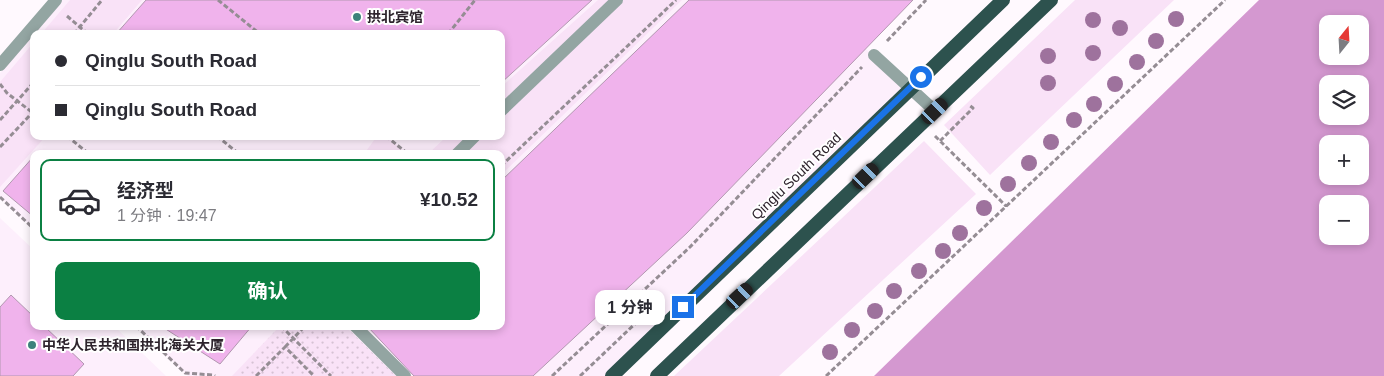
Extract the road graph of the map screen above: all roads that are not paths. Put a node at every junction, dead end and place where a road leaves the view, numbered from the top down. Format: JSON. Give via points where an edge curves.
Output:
{"nodes":[{"id":1,"x":617,"y":0,"type":"edge"},
{"id":2,"x":1003,"y":0,"type":"edge"},
{"id":3,"x":1051,"y":0,"type":"edge"},
{"id":4,"x":55,"y":2,"type":"edge"},
{"id":5,"x":874,"y":55,"type":"road end"},
{"id":6,"x":2,"y":61,"type":"edge"},
{"id":7,"x":911,"y":87,"type":"junction"},
{"id":8,"x":505,"y":107,"type":"edge"},
{"id":9,"x":935,"y":111,"type":"junction"},
{"id":10,"x":471,"y":140,"type":"edge"},
{"id":11,"x":461,"y":150,"type":"edge"},
{"id":12,"x":359,"y":330,"type":"edge"},
{"id":13,"x":405,"y":376,"type":"edge"},
{"id":14,"x":612,"y":376,"type":"edge"},
{"id":15,"x":657,"y":376,"type":"edge"}],
"edges":[{"from":1,"to":8,"type":"street"},
{"from":2,"to":7,"type":"highway","name":"Qinglu South Road"},
{"from":3,"to":9,"type":"highway"},
{"from":4,"to":6,"type":"street"},
{"from":5,"to":7,"type":"street"},
{"from":7,"to":9,"type":"street"},
{"from":7,"to":14,"type":"highway","name":"Qinglu South Road"},
{"from":9,"to":15,"type":"highway"},
{"from":10,"to":11,"type":"street"},
{"from":12,"to":13,"type":"street"}]}
